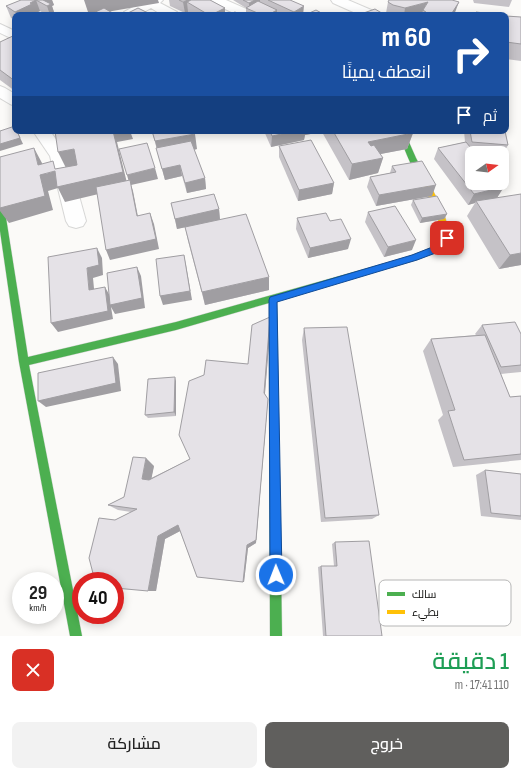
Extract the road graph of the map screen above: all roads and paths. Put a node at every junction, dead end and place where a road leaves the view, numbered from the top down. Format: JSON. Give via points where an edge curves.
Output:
{"nodes":[{"id":1,"x":216,"y":0,"type":"edge"},
{"id":2,"x":337,"y":0,"type":"edge"},
{"id":3,"x":153,"y":2,"type":"edge"},
{"id":4,"x":135,"y":12,"type":"edge"},
{"id":5,"x":168,"y":12,"type":"edge"},
{"id":6,"x":242,"y":12,"type":"edge"},
{"id":7,"x":364,"y":12,"type":"edge"},
{"id":8,"x":0,"y":28,"type":"edge"},
{"id":9,"x":12,"y":34,"type":"edge"},
{"id":10,"x":0,"y":91,"type":"edge"},
{"id":11,"x":12,"y":99,"type":"edge"},
{"id":12,"x":44,"y":134,"type":"edge"},
{"id":13,"x":403,"y":134,"type":"edge"},
{"id":14,"x":0,"y":205,"type":"edge"},
{"id":15,"x":76,"y":221,"type":"dead end"},
{"id":16,"x":273,"y":300,"type":"junction"},
{"id":17,"x":24,"y":362,"type":"junction"},
{"id":18,"x":76,"y":636,"type":"edge"},
{"id":19,"x":276,"y":636,"type":"edge"}],
"edges":[{"from":1,"to":6,"type":"street"},
{"from":2,"to":7,"type":"street"},
{"from":3,"to":4,"type":"street"},
{"from":3,"to":5,"type":"street"},
{"from":8,"to":9,"type":"street"},
{"from":10,"to":11,"type":"street"},
{"from":12,"to":15,"type":"street","via":[[59,156]]},
{"from":13,"to":16,"type":"street","via":[[410,155],[445,222],[447,238],[438,248],[414,258]]},
{"from":14,"to":17,"type":"street"},
{"from":16,"to":17,"type":"street"},
{"from":16,"to":19,"type":"street"},
{"from":17,"to":18,"type":"street"}]}
